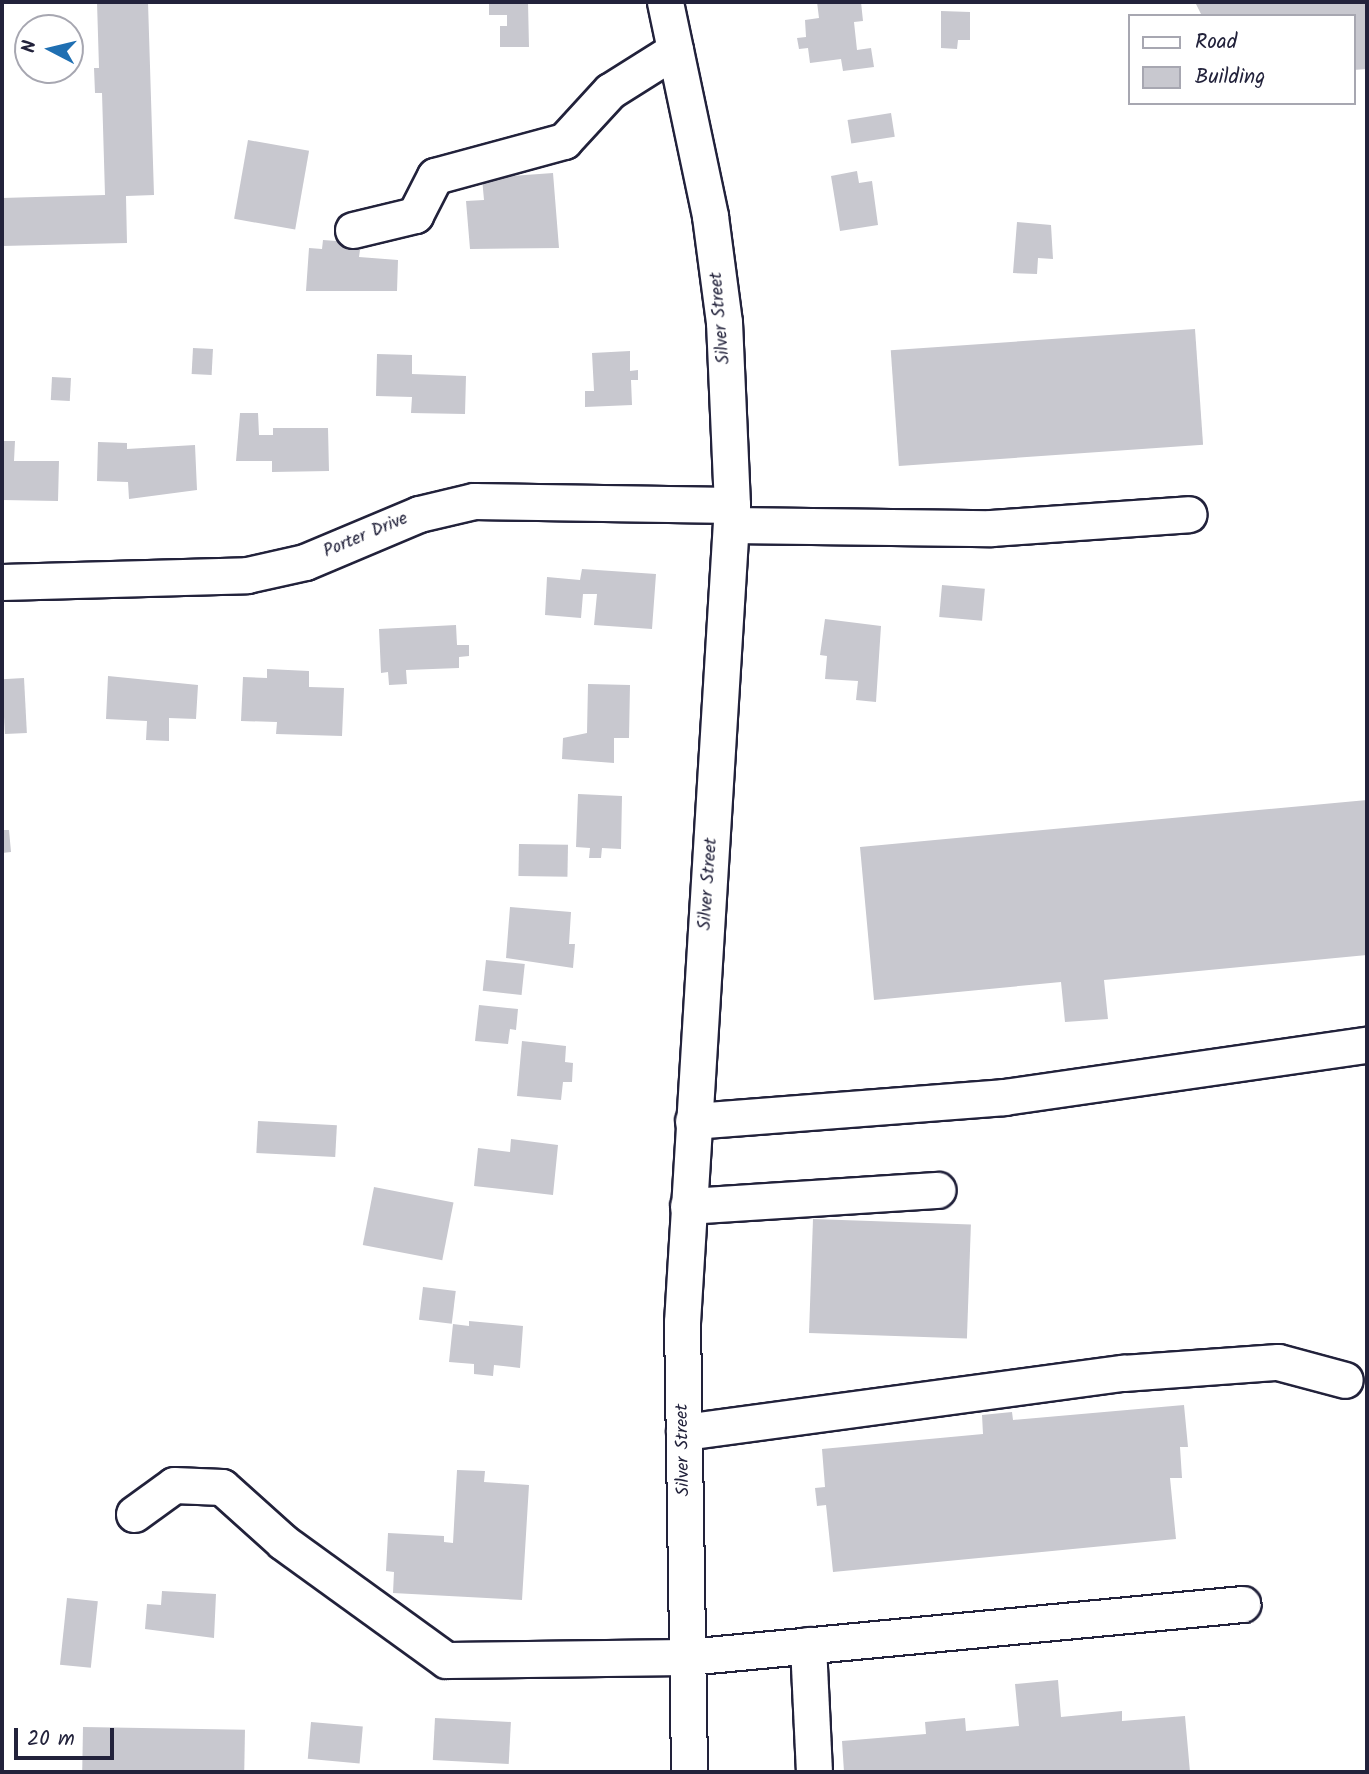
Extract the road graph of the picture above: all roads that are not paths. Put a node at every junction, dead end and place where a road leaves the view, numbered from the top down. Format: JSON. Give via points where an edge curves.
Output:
{"nodes":[{"id":1,"x":665,"y":2,"type":"edge"},
{"id":2,"x":675,"y":50,"type":"junction"},
{"id":3,"x":353,"y":230,"type":"dead end"},
{"id":4,"x":1189,"y":514,"type":"dead end"},
{"id":5,"x":731,"y":515,"type":"junction"},
{"id":6,"x":2,"y":582,"type":"edge"},
{"id":7,"x":1367,"y":1045,"type":"edge"},
{"id":8,"x":693,"y":1121,"type":"junction"},
{"id":9,"x":937,"y":1190,"type":"dead end"},
{"id":10,"x":688,"y":1206,"type":"junction"},
{"id":11,"x":1345,"y":1380,"type":"dead end"},
{"id":12,"x":684,"y":1432,"type":"junction"},
{"id":13,"x":134,"y":1514,"type":"dead end"},
{"id":14,"x":1242,"y":1604,"type":"dead end"},
{"id":15,"x":808,"y":1645,"type":"junction"},
{"id":16,"x":687,"y":1657,"type":"junction"},
{"id":17,"x":689,"y":1772,"type":"edge"},
{"id":18,"x":814,"y":1772,"type":"edge"}],
"edges":[{"from":1,"to":2,"type":"street","name":"Silver Street"},
{"from":2,"to":3,"type":"street","via":[[610,91],[564,141],[435,176],[415,215]]},
{"from":2,"to":5,"type":"street","name":"Silver Street","via":[[710,216],[724,322]]},
{"from":4,"to":5,"type":"street","name":"Porter Drive","via":[[991,528]]},
{"from":5,"to":6,"type":"street","name":"Porter Drive","via":[[474,501],[419,514],[305,562],[258,573]]},
{"from":5,"to":8,"type":"street","name":"Silver Street"},
{"from":7,"to":8,"type":"street","via":[[1004,1097]]},
{"from":8,"to":10,"type":"street","name":"Silver Street"},
{"from":9,"to":10,"type":"street"},
{"from":10,"to":12,"type":"street","name":"Silver Street"},
{"from":11,"to":12,"type":"street","via":[[1278,1362],[1123,1373]]},
{"from":12,"to":16,"type":"street","name":"Silver Street"},
{"from":13,"to":16,"type":"street","via":[[174,1485],[222,1487],[283,1542],[446,1660]]},
{"from":14,"to":15,"type":"street"},
{"from":15,"to":16,"type":"street"},
{"from":15,"to":18,"type":"street"},
{"from":16,"to":17,"type":"street","name":"Silver Street"}]}
